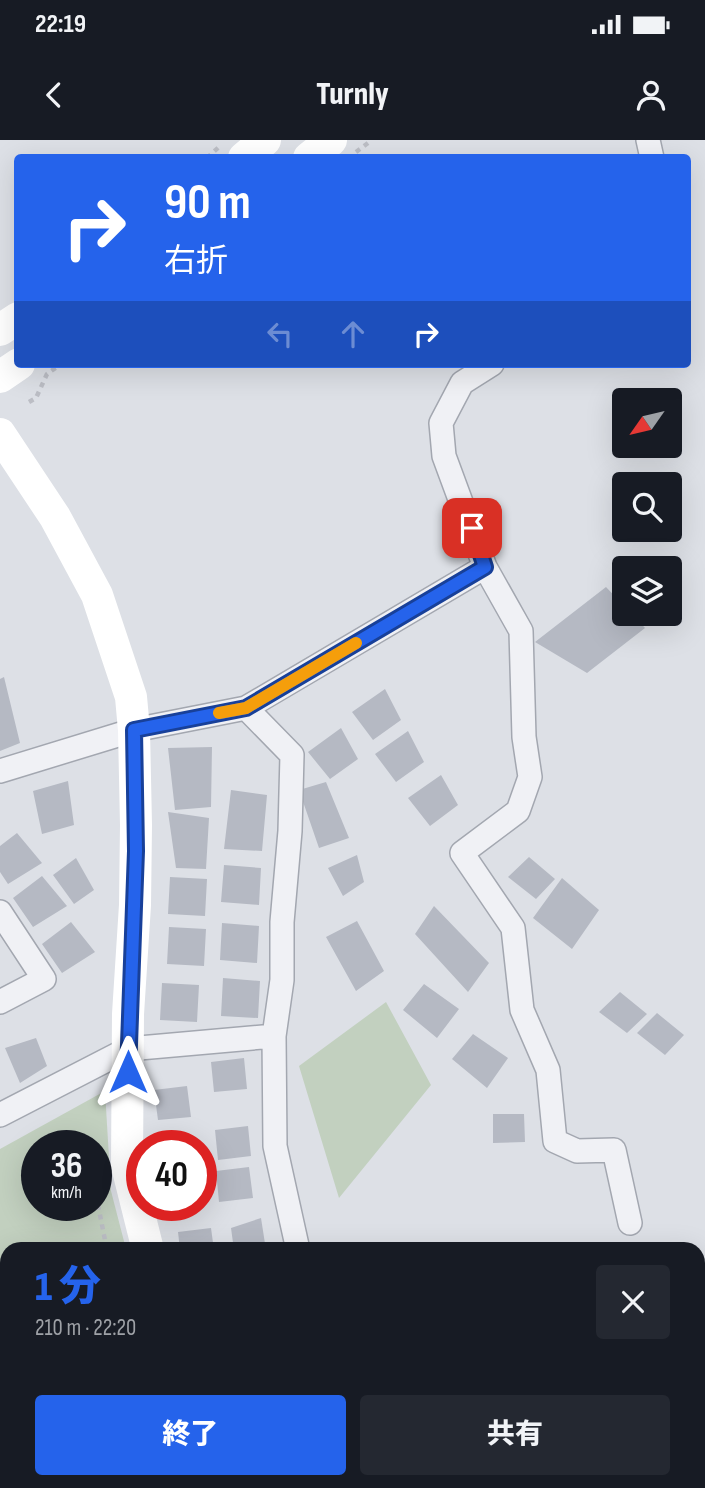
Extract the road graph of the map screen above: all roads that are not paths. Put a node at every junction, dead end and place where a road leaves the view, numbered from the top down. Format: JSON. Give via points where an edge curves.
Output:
{"nodes":[{"id":1,"x":265,"y":140,"type":"edge"},
{"id":2,"x":331,"y":140,"type":"edge"},
{"id":3,"x":249,"y":154,"type":"edge"},
{"id":4,"x":314,"y":154,"type":"edge"},
{"id":5,"x":486,"y":368,"type":"edge"},
{"id":6,"x":0,"y":434,"type":"edge"},
{"id":7,"x":485,"y":567,"type":"junction"},
{"id":8,"x":246,"y":708,"type":"junction"},
{"id":9,"x":134,"y":730,"type":"junction"},
{"id":10,"x":0,"y":771,"type":"edge"},
{"id":11,"x":0,"y":912,"type":"edge"},
{"id":12,"x":0,"y":1002,"type":"edge"},
{"id":13,"x":274,"y":1036,"type":"junction"},
{"id":14,"x":128,"y":1049,"type":"junction"},
{"id":15,"x":0,"y":1115,"type":"edge"},
{"id":16,"x":630,"y":1223,"type":"dead end"},
{"id":17,"x":146,"y":1242,"type":"edge"},
{"id":18,"x":296,"y":1242,"type":"edge"}],
"edges":[{"from":1,"to":3,"type":"street"},
{"from":2,"to":4,"type":"street"},
{"from":5,"to":7,"type":"street","via":[[462,383],[441,423],[444,456]]},
{"from":6,"to":9,"type":"street","via":[[55,517],[97,595],[131,697]]},
{"from":7,"to":8,"type":"street"},
{"from":7,"to":16,"type":"street","via":[[521,631],[524,737],[530,777],[518,811],[462,853],[513,928],[522,1010],[548,1070],[555,1141],[577,1151],[614,1150]]},
{"from":8,"to":9,"type":"street"},
{"from":8,"to":13,"type":"street","via":[[292,755],[282,980]]},
{"from":9,"to":10,"type":"street"},
{"from":9,"to":14,"type":"street","via":[[135,891]]},
{"from":11,"to":12,"type":"street","via":[[44,979]]},
{"from":13,"to":14,"type":"street"},
{"from":13,"to":18,"type":"street","via":[[275,1146]]},
{"from":14,"to":15,"type":"street"},
{"from":14,"to":17,"type":"street","via":[[127,1166]]}]}
